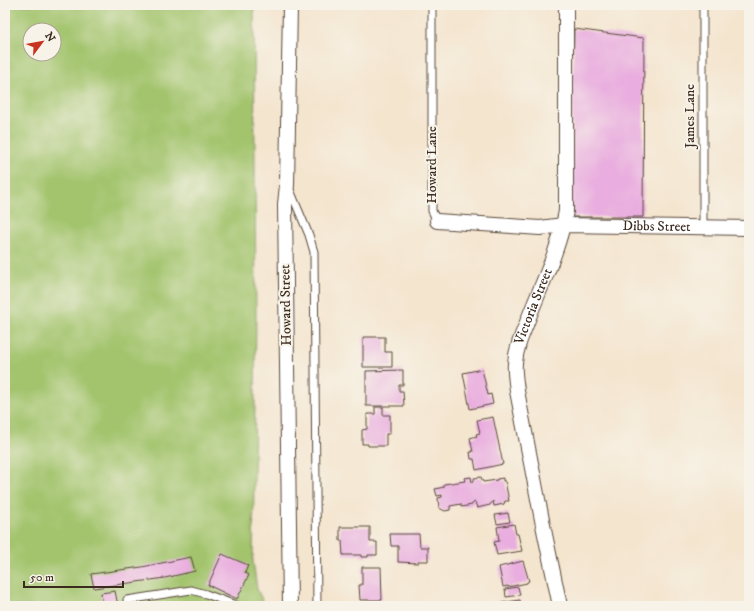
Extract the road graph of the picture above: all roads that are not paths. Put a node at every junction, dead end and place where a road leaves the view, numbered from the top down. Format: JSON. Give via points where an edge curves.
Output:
{"nodes":[{"id":1,"x":290,"y":5,"type":"edge"},
{"id":2,"x":432,"y":5,"type":"edge"},
{"id":3,"x":566,"y":5,"type":"edge"},
{"id":4,"x":703,"y":5,"type":"edge"},
{"id":5,"x":287,"y":185,"type":"junction"},
{"id":6,"x":437,"y":221,"type":"joint"},
{"id":7,"x":563,"y":225,"type":"junction"},
{"id":8,"x":703,"y":227,"type":"junction"},
{"id":9,"x":749,"y":228,"type":"edge"},
{"id":10,"x":127,"y":600,"type":"dead end"},
{"id":11,"x":238,"y":606,"type":"edge"},
{"id":12,"x":290,"y":606,"type":"edge"},
{"id":13,"x":318,"y":606,"type":"edge"},
{"id":14,"x":560,"y":606,"type":"edge"}],
"edges":[{"from":1,"to":5,"type":"street","name":"Howard Street"},
{"from":2,"to":6,"type":"lane","name":"Howard Lane","via":[[432,211]]},
{"from":3,"to":7,"type":"street","name":"Victoria Street","via":[[566,211]]},
{"from":4,"to":8,"type":"lane","name":"James Lane"},
{"from":5,"to":12,"type":"street","name":"Howard Street","via":[[285,204]]},
{"from":5,"to":13,"type":"lane","via":[[314,252]]},
{"from":6,"to":7,"type":"street","name":"Howard Lane","via":[[540,228]]},
{"from":7,"to":8,"type":"street","name":"Dibbs Street"},
{"from":7,"to":14,"type":"street","name":"Victoria Street","via":[[550,266],[517,349],[515,373],[516,391]]},
{"from":8,"to":9,"type":"street","name":"Dibbs Street"},
{"from":10,"to":11,"type":"lane","via":[[191,590]]}]}
